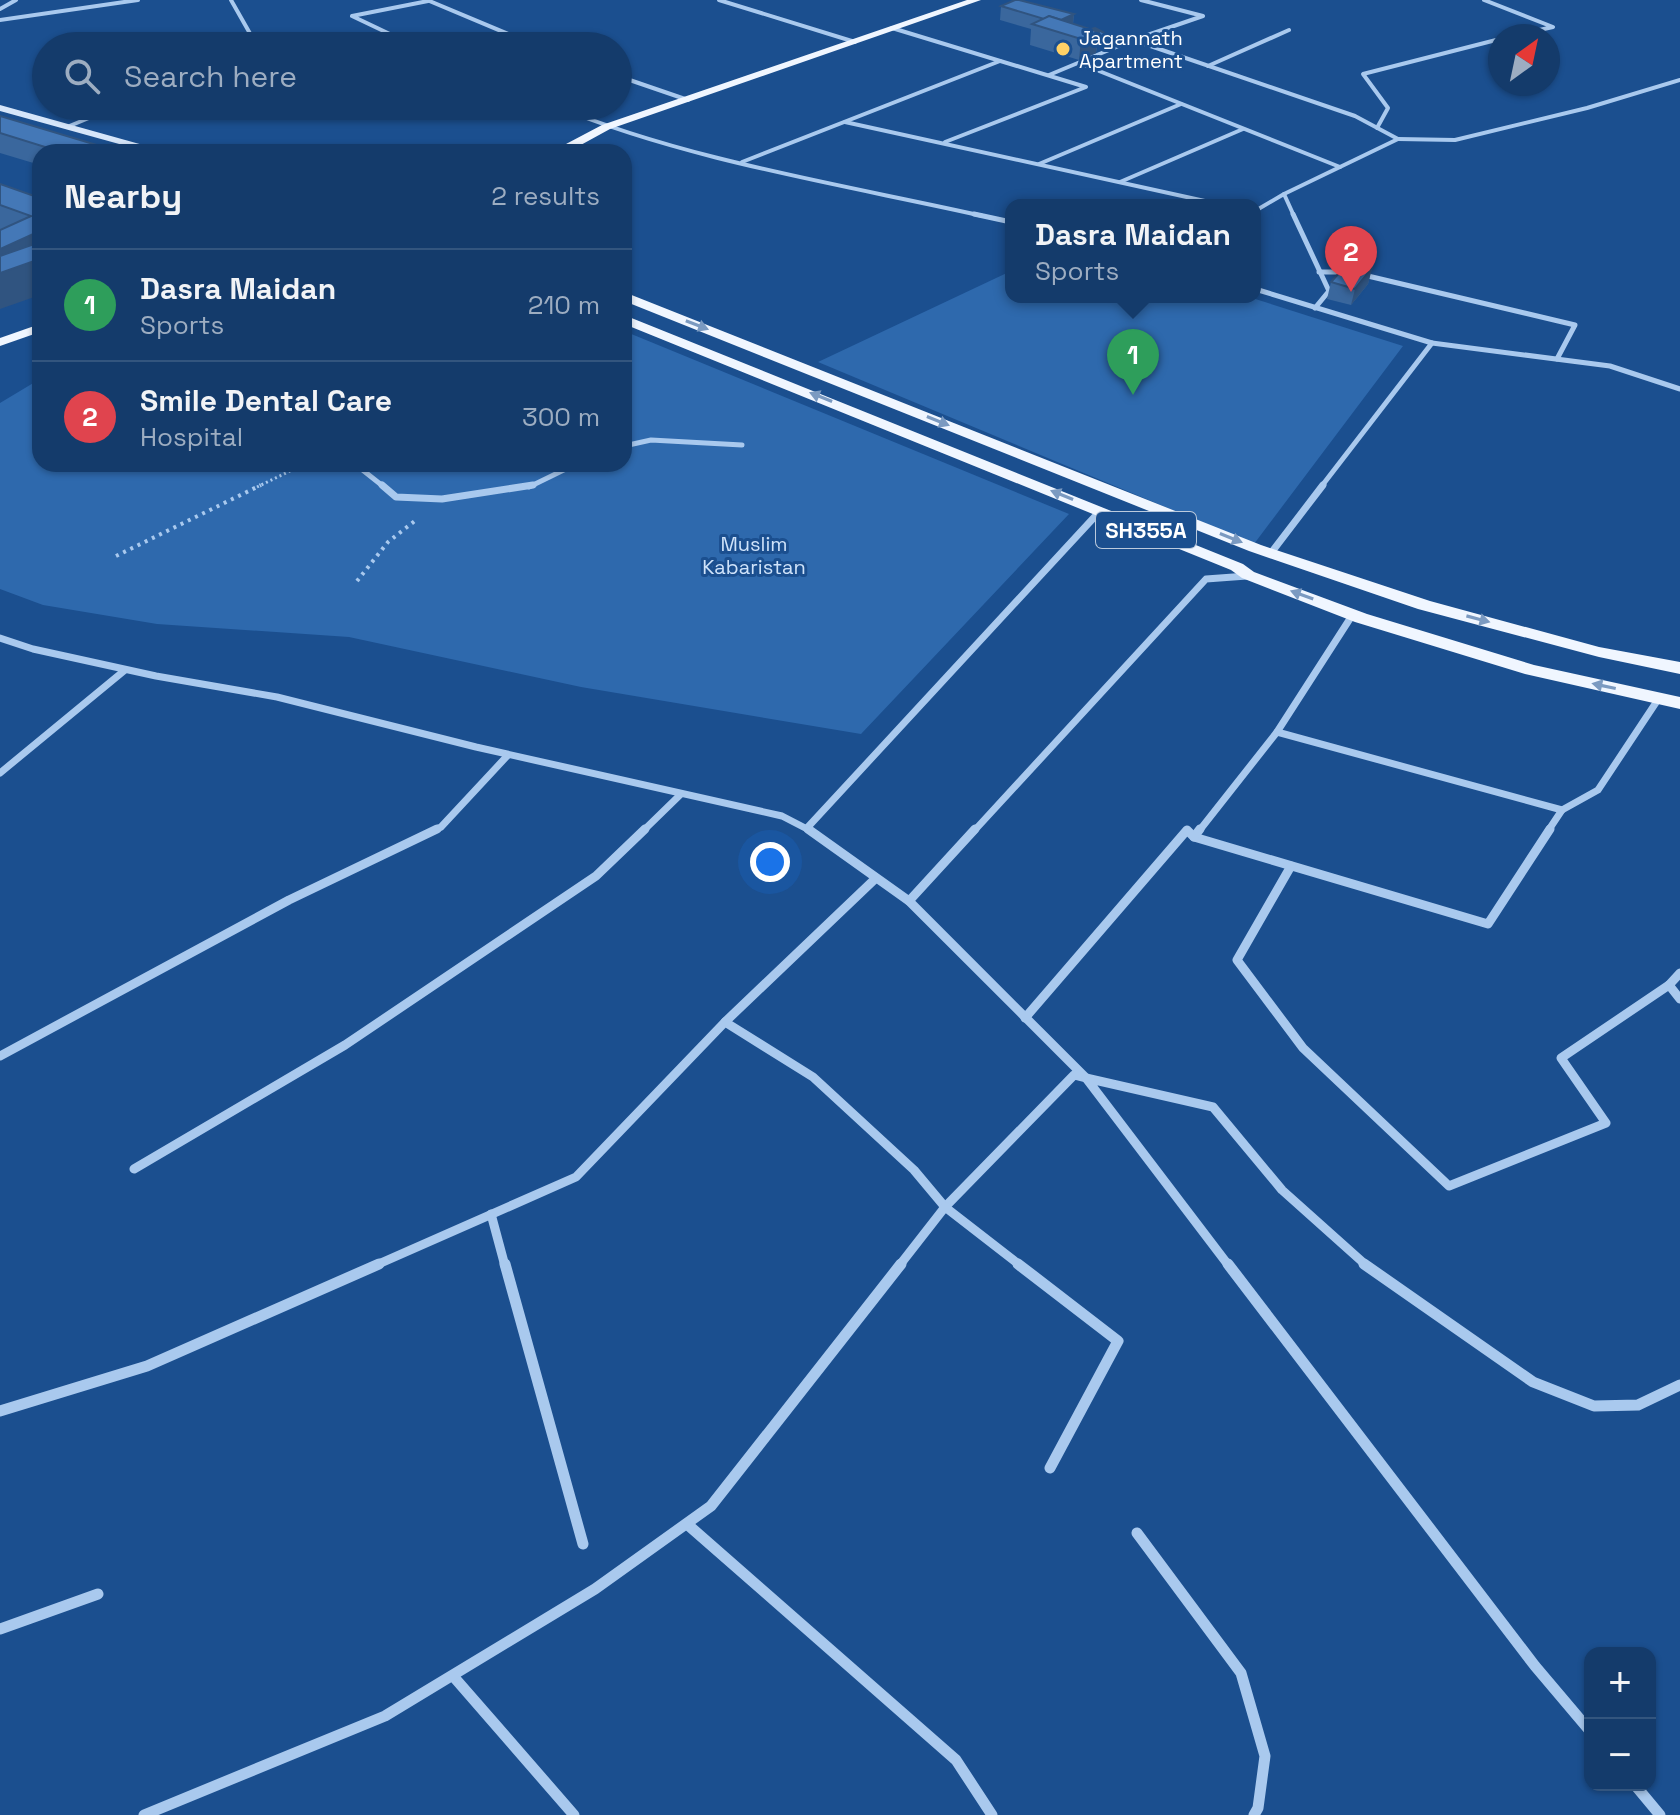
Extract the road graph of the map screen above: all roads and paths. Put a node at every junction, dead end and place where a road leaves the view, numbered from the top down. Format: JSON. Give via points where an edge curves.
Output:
{"nodes":[{"id":1,"x":16,"y":0,"type":"edge"},
{"id":2,"x":138,"y":0,"type":"edge"},
{"id":3,"x":231,"y":0,"type":"edge"},
{"id":4,"x":427,"y":0,"type":"edge"},
{"id":5,"x":719,"y":0,"type":"edge"},
{"id":6,"x":976,"y":0,"type":"edge"},
{"id":7,"x":1141,"y":0,"type":"edge"},
{"id":8,"x":1484,"y":0,"type":"edge"},
{"id":9,"x":0,"y":9,"type":"edge"},
{"id":10,"x":0,"y":20,"type":"edge"},
{"id":11,"x":1545,"y":24,"type":"edge"},
{"id":12,"x":892,"y":28,"type":"junction"},
{"id":13,"x":1289,"y":30,"type":"dead end"},
{"id":14,"x":249,"y":32,"type":"edge"},
{"id":15,"x":386,"y":32,"type":"edge"},
{"id":16,"x":504,"y":32,"type":"edge"},
{"id":17,"x":1133,"y":40,"type":"junction"},
{"id":18,"x":855,"y":42,"type":"junction"},
{"id":19,"x":1488,"y":42,"type":"edge"},
{"id":20,"x":1001,"y":61,"type":"junction"},
{"id":21,"x":1079,"y":63,"type":"junction"},
{"id":22,"x":1208,"y":66,"type":"junction"},
{"id":23,"x":1049,"y":75,"type":"junction"},
{"id":24,"x":1680,"y":80,"type":"edge"},
{"id":25,"x":632,"y":81,"type":"edge"},
{"id":26,"x":688,"y":100,"type":"junction"},
{"id":27,"x":1181,"y":104,"type":"junction"},
{"id":28,"x":0,"y":108,"type":"edge"},
{"id":29,"x":32,"y":117,"type":"edge"},
{"id":30,"x":632,"y":118,"type":"edge"},
{"id":31,"x":42,"y":120,"type":"edge"},
{"id":32,"x":84,"y":120,"type":"edge"},
{"id":33,"x":589,"y":120,"type":"edge"},
{"id":34,"x":627,"y":120,"type":"edge"},
{"id":35,"x":845,"y":122,"type":"junction"},
{"id":36,"x":67,"y":127,"type":"junction"},
{"id":37,"x":606,"y":127,"type":"junction"},
{"id":38,"x":1377,"y":128,"type":"junction"},
{"id":39,"x":1243,"y":129,"type":"junction"},
{"id":40,"x":1398,"y":139,"type":"junction"},
{"id":41,"x":942,"y":143,"type":"junction"},
{"id":42,"x":129,"y":144,"type":"edge"},
{"id":43,"x":573,"y":144,"type":"edge"},
{"id":44,"x":742,"y":162,"type":"junction"},
{"id":45,"x":1039,"y":164,"type":"junction"},
{"id":46,"x":1340,"y":167,"type":"junction"},
{"id":47,"x":1120,"y":182,"type":"junction"},
{"id":48,"x":1284,"y":194,"type":"junction"},
{"id":49,"x":1196,"y":199,"type":"edge"},
{"id":50,"x":1261,"y":207,"type":"edge"},
{"id":51,"x":1005,"y":221,"type":"edge"},
{"id":52,"x":1319,"y":272,"type":"junction"},
{"id":53,"x":1261,"y":291,"type":"edge"},
{"id":54,"x":632,"y":299,"type":"edge"},
{"id":55,"x":1315,"y":308,"type":"junction"},
{"id":56,"x":632,"y":322,"type":"edge"},
{"id":57,"x":32,"y":331,"type":"edge"},
{"id":58,"x":732,"y":338,"type":"junction"},
{"id":59,"x":0,"y":342,"type":"edge"},
{"id":60,"x":1432,"y":343,"type":"junction"},
{"id":61,"x":711,"y":353,"type":"junction"},
{"id":62,"x":1557,"y":359,"type":"junction"},
{"id":63,"x":1680,"y":389,"type":"edge"},
{"id":64,"x":632,"y":444,"type":"edge"},
{"id":65,"x":742,"y":445,"type":"dead end"},
{"id":66,"x":288,"y":472,"type":"edge"},
{"id":67,"x":365,"y":472,"type":"edge"},
{"id":68,"x":560,"y":472,"type":"edge"},
{"id":69,"x":442,"y":499,"type":"junction"},
{"id":70,"x":1100,"y":511,"type":"junction"},
{"id":71,"x":1271,"y":553,"type":"junction"},
{"id":72,"x":116,"y":556,"type":"dead end"},
{"id":73,"x":1248,"y":575,"type":"junction"},
{"id":74,"x":357,"y":581,"type":"dead end"},
{"id":75,"x":1353,"y":614,"type":"junction"},
{"id":76,"x":1,"y":640,"type":"edge"},
{"id":77,"x":1678,"y":664,"type":"edge"},
{"id":78,"x":125,"y":670,"type":"junction"},
{"id":79,"x":1659,"y":698,"type":"junction"},
{"id":80,"x":1680,"y":703,"type":"edge"},
{"id":81,"x":1277,"y":732,"type":"junction"},
{"id":82,"x":508,"y":755,"type":"junction"},
{"id":83,"x":0,"y":773,"type":"edge"},
{"id":84,"x":681,"y":794,"type":"junction"},
{"id":85,"x":1562,"y":810,"type":"junction"},
{"id":86,"x":807,"y":828,"type":"junction"},
{"id":87,"x":1194,"y":837,"type":"junction"},
{"id":88,"x":1291,"y":866,"type":"junction"},
{"id":89,"x":876,"y":878,"type":"junction"},
{"id":90,"x":909,"y":901,"type":"junction"},
{"id":91,"x":1680,"y":973,"type":"edge"},
{"id":92,"x":1669,"y":985,"type":"junction"},
{"id":93,"x":1680,"y":999,"type":"edge"},
{"id":94,"x":1025,"y":1018,"type":"junction"},
{"id":95,"x":725,"y":1022,"type":"junction"},
{"id":96,"x":0,"y":1056,"type":"edge"},
{"id":97,"x":1086,"y":1078,"type":"junction"},
{"id":98,"x":134,"y":1169,"type":"dead end"},
{"id":99,"x":945,"y":1207,"type":"junction"},
{"id":100,"x":491,"y":1214,"type":"junction"},
{"id":101,"x":1680,"y":1385,"type":"edge"},
{"id":102,"x":0,"y":1411,"type":"edge"},
{"id":103,"x":1050,"y":1468,"type":"dead end"},
{"id":104,"x":687,"y":1524,"type":"junction"},
{"id":105,"x":1137,"y":1533,"type":"dead end"},
{"id":106,"x":583,"y":1544,"type":"dead end"},
{"id":107,"x":98,"y":1594,"type":"dead end"},
{"id":108,"x":0,"y":1629,"type":"edge"},
{"id":109,"x":453,"y":1676,"type":"junction"},
{"id":110,"x":1584,"y":1724,"type":"edge"},
{"id":111,"x":1640,"y":1791,"type":"edge"},
{"id":112,"x":144,"y":1815,"type":"edge"},
{"id":113,"x":574,"y":1815,"type":"edge"},
{"id":114,"x":992,"y":1815,"type":"edge"},
{"id":115,"x":1254,"y":1815,"type":"edge"},
{"id":116,"x":1660,"y":1815,"type":"edge"}],
"edges":[{"from":1,"to":9,"type":"street"},
{"from":2,"to":10,"type":"street"},
{"from":3,"to":14,"type":"street"},
{"from":4,"to":15,"type":"street","via":[[352,16]]},
{"from":4,"to":16,"type":"street"},
{"from":5,"to":18,"type":"street"},
{"from":6,"to":12,"type":"main road"},
{"from":7,"to":17,"type":"street","via":[[1203,16]]},
{"from":8,"to":11,"type":"street"},
{"from":12,"to":18,"type":"main road"},
{"from":12,"to":20,"type":"street"},
{"from":13,"to":22,"type":"street"},
{"from":17,"to":21,"type":"street"},
{"from":17,"to":22,"type":"street"},
{"from":18,"to":26,"type":"main road"},
{"from":19,"to":38,"type":"street","via":[[1363,74],[1388,108]]},
{"from":20,"to":23,"type":"street"},
{"from":20,"to":35,"type":"street"},
{"from":21,"to":23,"type":"street"},
{"from":21,"to":27,"type":"street"},
{"from":22,"to":38,"type":"street"},
{"from":23,"to":41,"type":"street","via":[[1086,87]]},
{"from":24,"to":40,"type":"street","via":[[1455,140]]},
{"from":25,"to":26,"type":"street"},
{"from":26,"to":30,"type":"main road"},
{"from":27,"to":39,"type":"street"},
{"from":27,"to":45,"type":"street"},
{"from":28,"to":29,"type":"street"},
{"from":31,"to":36,"type":"street"},
{"from":32,"to":36,"type":"street"},
{"from":33,"to":37,"type":"street"},
{"from":34,"to":37,"type":"main road"},
{"from":35,"to":41,"type":"street"},
{"from":35,"to":44,"type":"street"},
{"from":36,"to":42,"type":"street"},
{"from":37,"to":43,"type":"main road"},
{"from":37,"to":44,"type":"street"},
{"from":38,"to":40,"type":"street"},
{"from":39,"to":46,"type":"street"},
{"from":39,"to":47,"type":"street"},
{"from":40,"to":46,"type":"street"},
{"from":41,"to":45,"type":"street"},
{"from":44,"to":51,"type":"street"},
{"from":45,"to":47,"type":"street"},
{"from":46,"to":48,"type":"street"},
{"from":47,"to":49,"type":"street"},
{"from":48,"to":50,"type":"street"},
{"from":48,"to":52,"type":"street"},
{"from":52,"to":55,"type":"street","via":[[1329,291]]},
{"from":52,"to":62,"type":"street","via":[[1351,272],[1575,325]]},
{"from":53,"to":55,"type":"street"},
{"from":54,"to":58,"type":"main road","number":"SH355A","one_way":true},
{"from":55,"to":60,"type":"street"},
{"from":56,"to":61,"type":"main road","number":"SH355A"},
{"from":57,"to":59,"type":"main road"},
{"from":58,"to":61,"type":"main road"},
{"from":58,"to":71,"type":"main road","number":"SH355A","one_way":true},
{"from":60,"to":62,"type":"street"},
{"from":60,"to":71,"type":"street"},
{"from":70,"to":61,"type":"main road","number":"SH355A","one_way":true},
{"from":62,"to":63,"type":"street","via":[[1610,366]]},
{"from":64,"to":65,"type":"street","via":[[651,440]]},
{"from":66,"to":72,"type":"path"},
{"from":67,"to":69,"type":"street","via":[[396,497]]},
{"from":68,"to":69,"type":"street","via":[[528,488]]},
{"from":69,"to":74,"type":"path","via":[[388,542]]},
{"from":70,"to":73,"type":"main road","number":"SH355A"},
{"from":70,"to":86,"type":"street"},
{"from":71,"to":73,"type":"main road"},
{"from":71,"to":77,"type":"main road","number":"SH355A","one_way":true,"via":[[1424,605],[1599,652]]},
{"from":75,"to":73,"type":"main road","number":"SH355A","one_way":true},
{"from":73,"to":90,"type":"street","via":[[1206,579]]},
{"from":79,"to":75,"type":"main road","number":"SH355A","one_way":true,"via":[[1531,670]]},
{"from":75,"to":81,"type":"street"},
{"from":76,"to":78,"type":"street"},
{"from":77,"to":79,"type":"main road"},
{"from":78,"to":82,"type":"street","via":[[277,697]]},
{"from":78,"to":83,"type":"street"},
{"from":79,"to":80,"type":"main road","number":"SH355A"},
{"from":79,"to":85,"type":"street","via":[[1598,790]]},
{"from":81,"to":85,"type":"street"},
{"from":81,"to":87,"type":"street"},
{"from":82,"to":84,"type":"street"},
{"from":82,"to":96,"type":"street","via":[[441,827],[289,900]]},
{"from":84,"to":86,"type":"street","via":[[782,816]]},
{"from":84,"to":98,"type":"street","via":[[596,876],[345,1045]]},
{"from":85,"to":88,"type":"street","via":[[1488,924]]},
{"from":86,"to":89,"type":"street"},
{"from":87,"to":88,"type":"street"},
{"from":87,"to":94,"type":"street","via":[[1187,830]]},
{"from":88,"to":92,"type":"street","via":[[1237,960],[1303,1048],[1449,1186],[1606,1123],[1561,1058]]},
{"from":89,"to":90,"type":"street"},
{"from":89,"to":95,"type":"street"},
{"from":90,"to":94,"type":"street"},
{"from":91,"to":92,"type":"street"},
{"from":92,"to":93,"type":"street"},
{"from":94,"to":97,"type":"street"},
{"from":95,"to":99,"type":"street","via":[[813,1077],[914,1170]]},
{"from":95,"to":100,"type":"street","via":[[576,1177]]},
{"from":97,"to":99,"type":"street","via":[[1074,1075]]},
{"from":97,"to":101,"type":"street","via":[[1213,1107],[1282,1190],[1359,1260],[1533,1382],[1594,1406],[1638,1405]]},
{"from":97,"to":110,"type":"street"},
{"from":99,"to":103,"type":"street","via":[[1118,1341]]},
{"from":99,"to":104,"type":"street","via":[[711,1506]]},
{"from":100,"to":102,"type":"street","via":[[147,1366]]},
{"from":100,"to":106,"type":"street"},
{"from":104,"to":109,"type":"street","via":[[595,1589]]},
{"from":104,"to":114,"type":"street","via":[[956,1760]]},
{"from":105,"to":115,"type":"street","via":[[1241,1673],[1265,1756]]},
{"from":107,"to":108,"type":"street"},
{"from":109,"to":112,"type":"street","via":[[385,1716]]},
{"from":109,"to":113,"type":"street"},
{"from":111,"to":116,"type":"street"}]}
